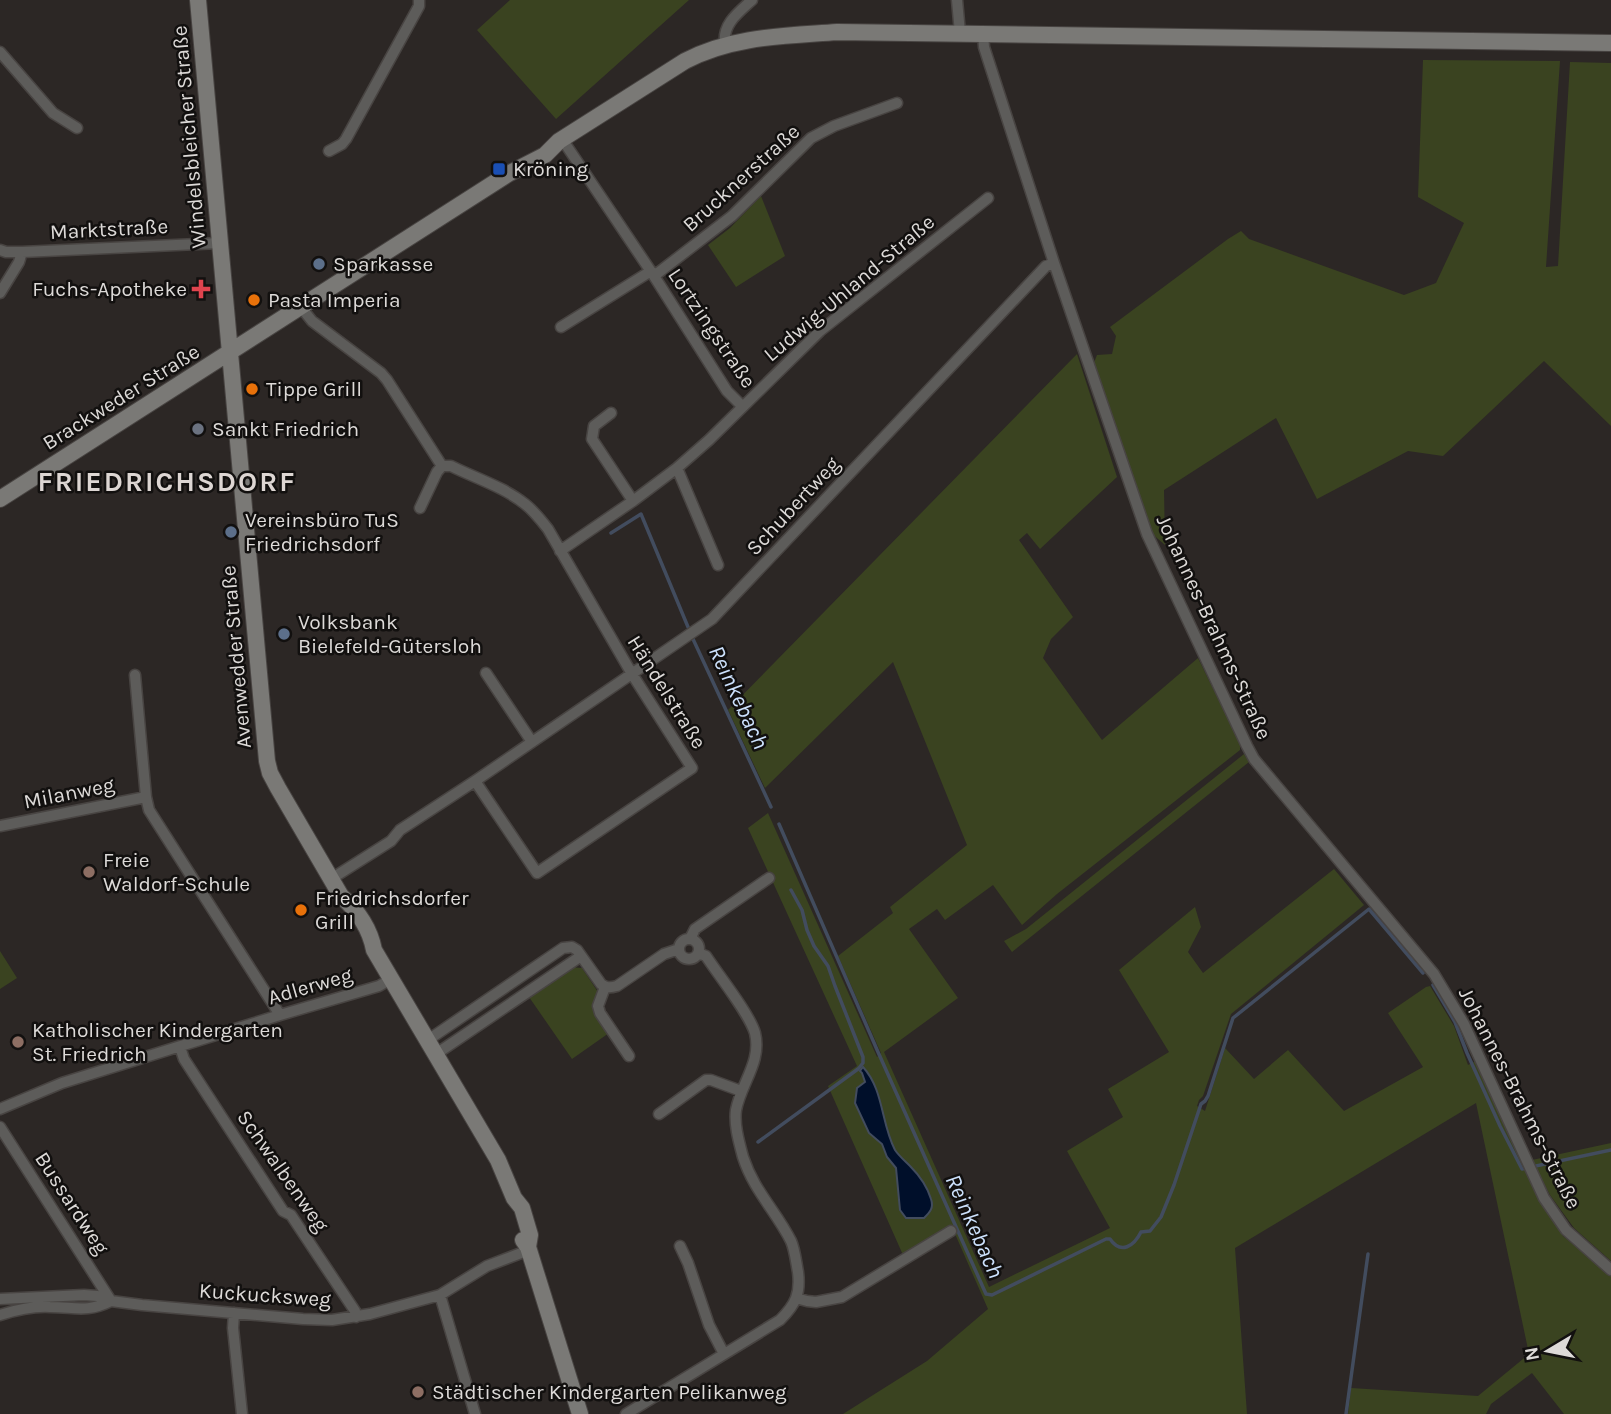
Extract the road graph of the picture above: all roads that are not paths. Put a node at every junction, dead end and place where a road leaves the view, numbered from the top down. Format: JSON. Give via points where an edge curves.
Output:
{"nodes":[{"id":1,"x":198,"y":0,"type":"edge"},
{"id":2,"x":419,"y":0,"type":"edge"},
{"id":3,"x":752,"y":0,"type":"edge"},
{"id":4,"x":957,"y":0,"type":"edge"},
{"id":5,"x":960,"y":33,"type":"junction"},
{"id":6,"x":984,"y":33,"type":"junction"},
{"id":7,"x":1611,"y":43,"type":"edge"},
{"id":8,"x":725,"y":44,"type":"junction"},
{"id":9,"x":0,"y":52,"type":"edge"},
{"id":10,"x":897,"y":103,"type":"dead end"},
{"id":11,"x":77,"y":128,"type":"dead end"},
{"id":12,"x":560,"y":140,"type":"junction"},
{"id":13,"x":330,"y":151,"type":"dead end"},
{"id":14,"x":988,"y":198,"type":"dead end"},
{"id":15,"x":220,"y":243,"type":"junction"},
{"id":16,"x":0,"y":250,"type":"edge"},
{"id":17,"x":22,"y":252,"type":"junction"},
{"id":18,"x":1054,"y":263,"type":"junction"},
{"id":19,"x":653,"y":273,"type":"junction"},
{"id":20,"x":0,"y":293,"type":"edge"},
{"id":21,"x":300,"y":306,"type":"junction"},
{"id":22,"x":561,"y":327,"type":"dead end"},
{"id":23,"x":229,"y":354,"type":"junction"},
{"id":24,"x":743,"y":406,"type":"junction"},
{"id":25,"x":611,"y":413,"type":"dead end"},
{"id":26,"x":442,"y":466,"type":"junction"},
{"id":27,"x":677,"y":468,"type":"junction"},
{"id":28,"x":0,"y":499,"type":"edge"},
{"id":29,"x":633,"y":501,"type":"junction"},
{"id":30,"x":420,"y":508,"type":"dead end"},
{"id":31,"x":560,"y":551,"type":"junction"},
{"id":32,"x":718,"y":565,"type":"dead end"},
{"id":33,"x":486,"y":673,"type":"dead end"},
{"id":34,"x":632,"y":674,"type":"junction"},
{"id":35,"x":135,"y":675,"type":"dead end"},
{"id":36,"x":532,"y":742,"type":"junction"},
{"id":37,"x":475,"y":780,"type":"junction"},
{"id":38,"x":146,"y":797,"type":"junction"},
{"id":39,"x":0,"y":826,"type":"edge"},
{"id":40,"x":769,"y":878,"type":"dead end"},
{"id":41,"x":331,"y":879,"type":"junction"},
{"id":42,"x":690,"y":939,"type":"junction"},
{"id":43,"x":679,"y":949,"type":"junction"},
{"id":44,"x":698,"y":953,"type":"junction"},
{"id":45,"x":581,"y":956,"type":"junction"},
{"id":46,"x":391,"y":979,"type":"junction"},
{"id":47,"x":605,"y":987,"type":"junction"},
{"id":48,"x":280,"y":1014,"type":"junction"},
{"id":49,"x":180,"y":1047,"type":"junction"},
{"id":50,"x":432,"y":1047,"type":"junction"},
{"id":51,"x":629,"y":1056,"type":"dead end"},
{"id":52,"x":741,"y":1091,"type":"junction"},
{"id":53,"x":0,"y":1110,"type":"edge"},
{"id":54,"x":659,"y":1114,"type":"dead end"},
{"id":55,"x":0,"y":1126,"type":"edge"},
{"id":56,"x":951,"y":1231,"type":"dead end"},
{"id":57,"x":680,"y":1246,"type":"dead end"},
{"id":58,"x":529,"y":1249,"type":"junction"},
{"id":59,"x":1611,"y":1270,"type":"edge"},
{"id":60,"x":440,"y":1295,"type":"junction"},
{"id":61,"x":796,"y":1298,"type":"junction"},
{"id":62,"x":0,"y":1299,"type":"edge"},
{"id":63,"x":111,"y":1301,"type":"junction"},
{"id":64,"x":234,"y":1314,"type":"junction"},
{"id":65,"x":0,"y":1315,"type":"edge"},
{"id":66,"x":356,"y":1317,"type":"junction"},
{"id":67,"x":724,"y":1354,"type":"junction"},
{"id":68,"x":242,"y":1414,"type":"edge"},
{"id":69,"x":475,"y":1414,"type":"edge"},
{"id":70,"x":579,"y":1414,"type":"edge"},
{"id":71,"x":626,"y":1414,"type":"edge"}],
"edges":[{"from":1,"to":15,"type":"main road","name":"Windelsbleicher Straße"},
{"from":2,"to":13,"type":"street","via":[[346,139]]},
{"from":3,"to":8,"type":"street","via":[[728,24]]},
{"from":4,"to":5,"type":"street"},
{"from":5,"to":6,"type":"main road","name":"Brackweder Straße"},
{"from":5,"to":8,"type":"main road","name":"Brackweder Straße","via":[[837,32]]},
{"from":6,"to":7,"type":"main road","name":"Brackweder Straße"},
{"from":6,"to":18,"type":"street","name":"Johannes-Brahms-Straße","via":[[991,72]]},
{"from":8,"to":12,"type":"main road","name":"Brackweder Straße","via":[[685,61]]},
{"from":9,"to":11,"type":"street","via":[[53,113]]},
{"from":10,"to":19,"type":"street","name":"Brucknerstraße","via":[[811,138],[732,216]]},
{"from":12,"to":19,"type":"street","name":"Lortzingstraße"},
{"from":12,"to":21,"type":"main road","name":"Brackweder Straße","via":[[521,159],[508,174]]},
{"from":14,"to":24,"type":"street","name":"Ludwig-Uhland-Straße","via":[[820,331]]},
{"from":15,"to":17,"type":"street","name":"Marktstraße"},
{"from":15,"to":23,"type":"main road","name":"Windelsbleicher Straße"},
{"from":16,"to":17,"type":"street","name":"Marktstraße"},
{"from":17,"to":20,"type":"street"},
{"from":18,"to":34,"type":"street","name":"Schubertweg","via":[[1046,266],[712,619]]},
{"from":18,"to":59,"type":"street","name":"Johannes-Brahms-Straße","via":[[1147,534],[1247,746],[1434,974],[1464,1024],[1544,1198],[1566,1230]]},
{"from":19,"to":22,"type":"street","name":"Lortzingstraße"},
{"from":19,"to":24,"type":"street","name":"Lortzingstraße","via":[[727,391]]},
{"from":21,"to":23,"type":"main road","name":"Brackweder Straße"},
{"from":21,"to":26,"type":"street","via":[[312,321],[381,373]]},
{"from":23,"to":28,"type":"main road","name":"Brackweder Straße"},
{"from":23,"to":41,"type":"main road","name":"Avenwedder Straße","via":[[267,761]]},
{"from":24,"to":27,"type":"street","name":"Ludwig-Uhland-Straße"},
{"from":25,"to":29,"type":"street","via":[[594,426],[592,439]]},
{"from":26,"to":30,"type":"street"},
{"from":26,"to":31,"type":"street","name":"Händelstraße","via":[[451,466],[525,504],[548,529]]},
{"from":27,"to":29,"type":"street","name":"Ludwig-Uhland-Straße"},
{"from":27,"to":32,"type":"street"},
{"from":29,"to":31,"type":"street","name":"Ludwig-Uhland-Straße"},
{"from":31,"to":34,"type":"street","name":"Händelstraße"},
{"from":33,"to":36,"type":"street"},
{"from":34,"to":36,"type":"street","name":"Schubertweg"},
{"from":34,"to":37,"type":"street","name":"Händelstraße","via":[[692,768],[650,797],[537,873]]},
{"from":35,"to":38,"type":"street"},
{"from":36,"to":37,"type":"street","name":"Schubertweg"},
{"from":37,"to":41,"type":"street","name":"Schubertweg"},
{"from":38,"to":39,"type":"street","name":"Milanweg"},
{"from":38,"to":48,"type":"street","via":[[149,810]]},
{"from":40,"to":42,"type":"street","via":[[695,929]]},
{"from":41,"to":46,"type":"main road","name":"Avenwedder Straße","via":[[363,923]]},
{"from":42,"to":43,"type":"street"},
{"from":42,"to":44,"type":"street","via":[[698,944]]},
{"from":43,"to":44,"type":"street","via":[[687,958]]},
{"from":43,"to":47,"type":"street","via":[[617,986]]},
{"from":44,"to":52,"type":"street","via":[[706,956],[755,1033],[755,1061]]},
{"from":45,"to":47,"type":"street"},
{"from":45,"to":50,"type":"street"},
{"from":45,"to":50,"type":"street","via":[[572,947],[563,948]]},
{"from":46,"to":48,"type":"street","name":"Adlerweg"},
{"from":46,"to":50,"type":"main road","name":"Avenwedder Straße"},
{"from":47,"to":51,"type":"street","via":[[600,1013]]},
{"from":48,"to":49,"type":"street","name":"Adlerweg"},
{"from":49,"to":53,"type":"street","name":"Adlerweg","via":[[62,1083]]},
{"from":49,"to":66,"type":"street","name":"Schwalbenweg","via":[[283,1212],[291,1214]]},
{"from":50,"to":58,"type":"main road","name":"Avenwedder Straße","via":[[498,1160]]},
{"from":52,"to":54,"type":"street","via":[[706,1080]]},
{"from":52,"to":61,"type":"street","via":[[736,1128],[743,1155],[748,1172],[792,1243],[799,1282]]},
{"from":55,"to":63,"type":"street","name":"Bussardweg"},
{"from":56,"to":61,"type":"street","via":[[842,1297],[816,1302]]},
{"from":57,"to":67,"type":"street"},
{"from":58,"to":60,"type":"street","name":"Kuckucksweg","via":[[487,1266]]},
{"from":58,"to":70,"type":"main road","name":"Avenwedder Straße"},
{"from":60,"to":66,"type":"street","name":"Kuckucksweg"},
{"from":60,"to":69,"type":"street"},
{"from":61,"to":67,"type":"street","via":[[780,1320]]},
{"from":62,"to":63,"type":"street","name":"Kuckucksweg","via":[[84,1295]]},
{"from":63,"to":64,"type":"street","name":"Kuckucksweg"},
{"from":63,"to":65,"type":"street","name":"Kuckucksweg","via":[[93,1309],[30,1308]]},
{"from":64,"to":66,"type":"street","name":"Kuckucksweg","via":[[316,1320]]},
{"from":64,"to":68,"type":"street"},
{"from":67,"to":71,"type":"street"}]}
